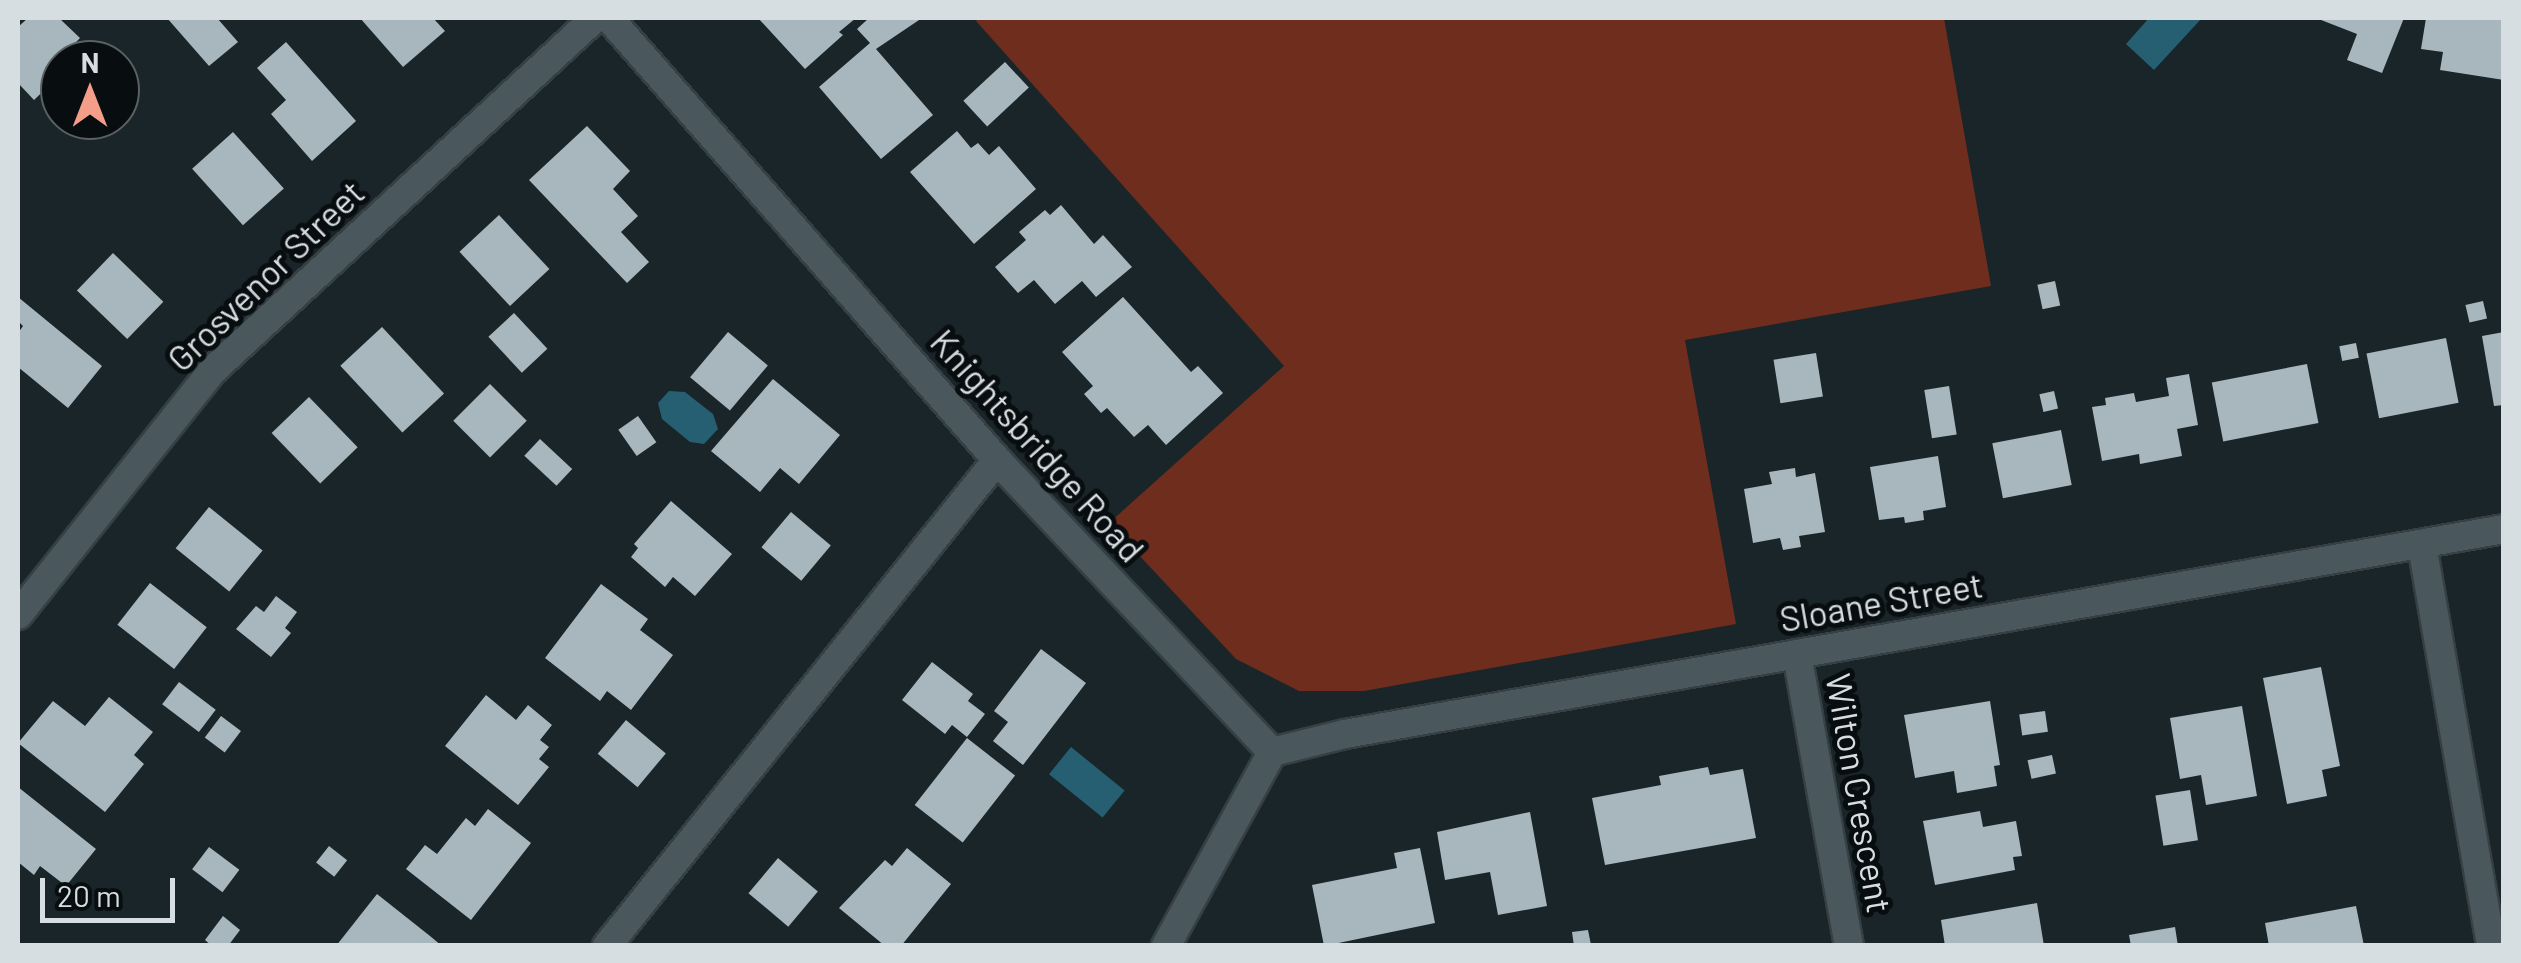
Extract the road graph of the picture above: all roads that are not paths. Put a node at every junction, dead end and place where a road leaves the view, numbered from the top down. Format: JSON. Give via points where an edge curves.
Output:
{"nodes":[{"id":1,"x":595,"y":18,"type":"edge"},
{"id":2,"x":609,"y":18,"type":"edge"},
{"id":3,"x":998,"y":460,"type":"junction"},
{"id":4,"x":2504,"y":530,"type":"edge"},
{"id":5,"x":2422,"y":545,"type":"junction"},
{"id":6,"x":18,"y":615,"type":"edge"},
{"id":7,"x":1797,"y":654,"type":"junction"},
{"id":8,"x":1272,"y":752,"type":"junction"},
{"id":9,"x":607,"y":946,"type":"edge"},
{"id":10,"x":1166,"y":946,"type":"edge"},
{"id":11,"x":1849,"y":946,"type":"edge"},
{"id":12,"x":2491,"y":946,"type":"edge"}],
"edges":[{"from":1,"to":6,"type":"street","name":"Grosvenor Street","via":[[211,372]]},
{"from":2,"to":3,"type":"street","name":"Knightsbridge Road"},
{"from":3,"to":8,"type":"street","name":"Knightsbridge Road"},
{"from":3,"to":9,"type":"street"},
{"from":4,"to":5,"type":"street","name":"Sloane Street"},
{"from":5,"to":7,"type":"street","name":"Sloane Street"},
{"from":5,"to":12,"type":"street"},
{"from":7,"to":8,"type":"street","name":"Sloane Street"},
{"from":7,"to":11,"type":"street","name":"Wilton Crescent"},
{"from":8,"to":10,"type":"street"}]}
